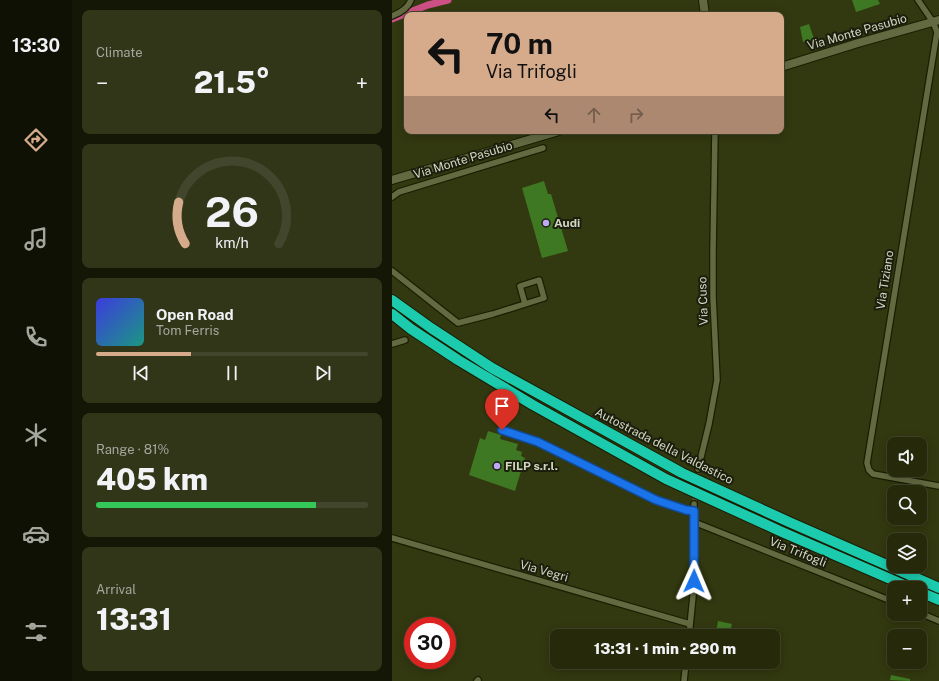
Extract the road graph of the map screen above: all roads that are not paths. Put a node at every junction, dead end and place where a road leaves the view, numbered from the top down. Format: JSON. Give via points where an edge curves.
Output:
{"nodes":[{"id":1,"x":411,"y":0,"type":"edge"},
{"id":2,"x":704,"y":0,"type":"edge"},
{"id":3,"x":918,"y":0,"type":"edge"},
{"id":4,"x":705,"y":12,"type":"edge"},
{"id":5,"x":392,"y":16,"type":"edge"},
{"id":6,"x":936,"y":21,"type":"edge"},
{"id":7,"x":784,"y":66,"type":"edge"},
{"id":8,"x":549,"y":134,"type":"edge"},
{"id":9,"x":715,"y":134,"type":"edge"},
{"id":10,"x":543,"y":148,"type":"dead end"},
{"id":11,"x":392,"y":180,"type":"edge"},
{"id":12,"x":392,"y":197,"type":"edge"},
{"id":13,"x":392,"y":271,"type":"edge"},
{"id":14,"x":392,"y":300,"type":"edge"},
{"id":15,"x":525,"y":304,"type":"junction"},
{"id":16,"x":392,"y":314,"type":"edge"},
{"id":17,"x":405,"y":340,"type":"dead end"},
{"id":18,"x":392,"y":344,"type":"edge"},
{"id":19,"x":488,"y":372,"type":"junction"},
{"id":20,"x":502,"y":430,"type":"dead end"},
{"id":21,"x":698,"y":469,"type":"tunnel mouth"},
{"id":22,"x":939,"y":486,"type":"edge"},
{"id":23,"x":694,"y":504,"type":"tunnel mouth"},
{"id":24,"x":694,"y":511,"type":"junction"},
{"id":25,"x":694,"y":522,"type":"junction"},
{"id":26,"x":392,"y":538,"type":"edge"},
{"id":27,"x":895,"y":581,"type":"edge"},
{"id":28,"x":939,"y":588,"type":"edge"},
{"id":29,"x":927,"y":595,"type":"edge"},
{"id":30,"x":887,"y":599,"type":"edge"},
{"id":31,"x":939,"y":600,"type":"edge"},
{"id":32,"x":927,"y":616,"type":"edge"},
{"id":33,"x":939,"y":621,"type":"edge"},
{"id":34,"x":690,"y":624,"type":"junction"},
{"id":35,"x":690,"y":629,"type":"edge"},
{"id":36,"x":685,"y":669,"type":"edge"},
{"id":37,"x":684,"y":681,"type":"edge"}],
"edges":[{"from":1,"to":5,"type":"street","via":[[400,13]]},
{"from":2,"to":4,"type":"main road"},
{"from":3,"to":6,"type":"street"},
{"from":6,"to":7,"type":"main road","name":"Via Monte Pasubio"},
{"from":6,"to":22,"type":"street","name":"Via Tiziano","via":[[937,32],[867,463],[873,474]]},
{"from":8,"to":11,"type":"main road","name":"Via Monte Pasubio"},
{"from":9,"to":21,"type":"street","name":"Via Cuso","via":[[713,266],[717,380],[711,418]]},
{"from":10,"to":12,"type":"street","name":"Via Monte Pasubio","via":[[399,192]]},
{"from":13,"to":15,"type":"street","via":[[458,323]]},
{"from":14,"to":19,"type":"highway","name":"Autostrada della Valdastico"},
{"from":15,"to":15,"type":"street","via":[[544,298],[539,280],[520,286]]},
{"from":16,"to":19,"type":"highway","name":"Autostrada della Valdastico","via":[[458,360]]},
{"from":17,"to":18,"type":"street"},
{"from":19,"to":27,"type":"highway","name":"Autostrada della Valdastico","via":[[539,409],[666,479]]},
{"from":19,"to":28,"type":"highway","name":"Autostrada della Valdastico","via":[[682,473]]},
{"from":20,"to":24,"type":"street","via":[[538,442],[656,500]]},
{"from":23,"to":24,"type":"street"},
{"from":24,"to":25,"type":"street"},
{"from":25,"to":30,"type":"street","name":"Via Trifogli"},
{"from":25,"to":34,"type":"street"},
{"from":26,"to":34,"type":"street","name":"Via Vegri"},
{"from":29,"to":31,"type":"highway"},
{"from":32,"to":33,"type":"street"},
{"from":34,"to":35,"type":"street"},
{"from":36,"to":37,"type":"street"}]}
